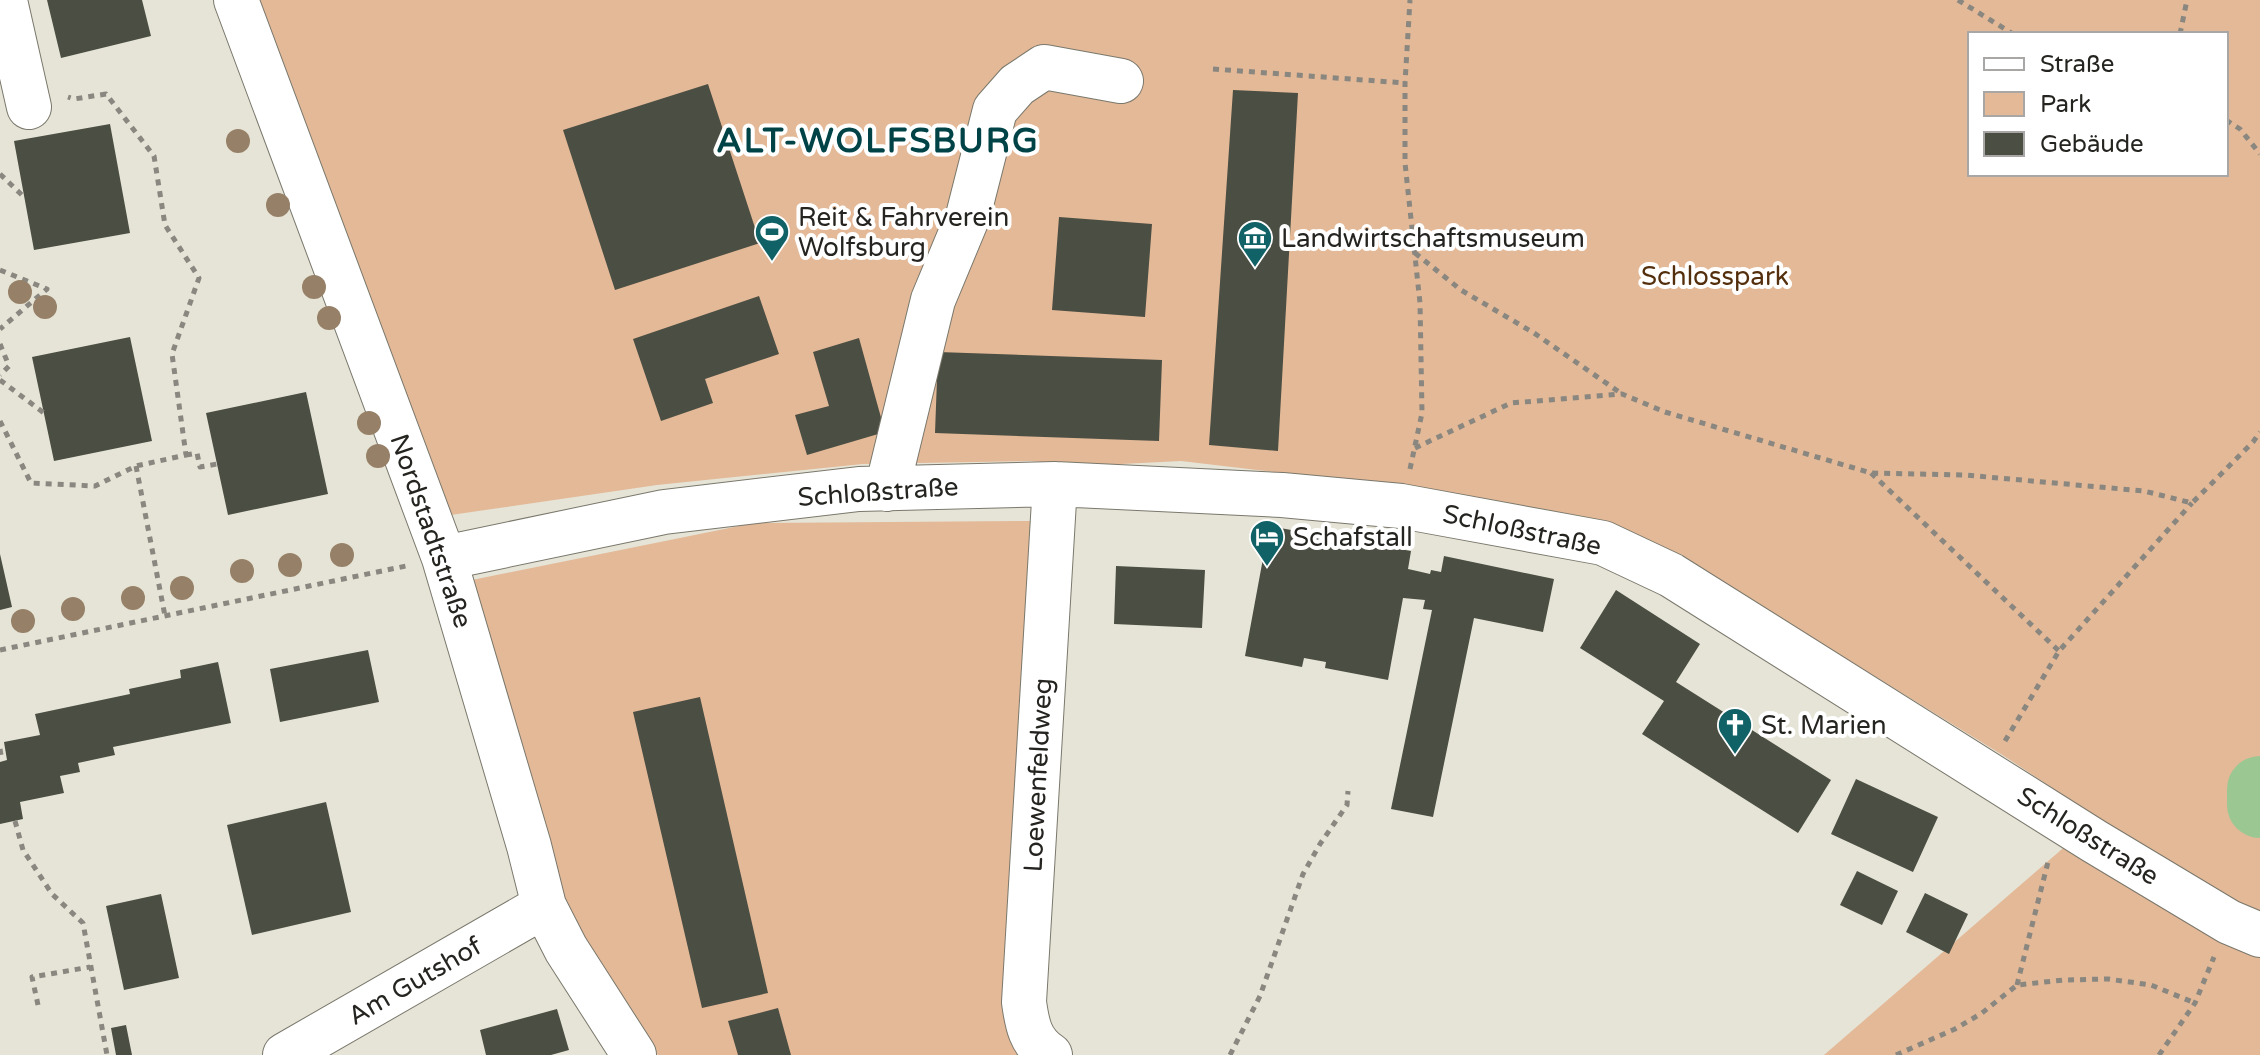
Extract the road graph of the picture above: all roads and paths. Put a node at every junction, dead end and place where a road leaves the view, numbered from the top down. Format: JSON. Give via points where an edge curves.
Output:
{"nodes":[{"id":1,"x":0,"y":0,"type":"edge"},
{"id":2,"x":236,"y":0,"type":"edge"},
{"id":3,"x":1410,"y":0,"type":"edge"},
{"id":4,"x":1958,"y":0,"type":"edge"},
{"id":5,"x":2187,"y":0,"type":"edge"},
{"id":6,"x":2010,"y":32,"type":"edge"},
{"id":7,"x":2180,"y":32,"type":"edge"},
{"id":8,"x":1213,"y":69,"type":"dead end"},
{"id":9,"x":1121,"y":81,"type":"dead end"},
{"id":10,"x":1405,"y":83,"type":"junction"},
{"id":11,"x":47,"y":101,"type":"joint"},
{"id":12,"x":2228,"y":121,"type":"edge"},
{"id":13,"x":2260,"y":154,"type":"edge"},
{"id":14,"x":0,"y":174,"type":"edge"},
{"id":15,"x":24,"y":197,"type":"dead end"},
{"id":16,"x":1414,"y":252,"type":"junction"},
{"id":17,"x":0,"y":270,"type":"edge"},
{"id":18,"x":0,"y":329,"type":"edge"},
{"id":19,"x":0,"y":344,"type":"edge"},
{"id":20,"x":0,"y":378,"type":"edge"},
{"id":21,"x":1622,"y":394,"type":"junction"},
{"id":22,"x":44,"y":413,"type":"dead end"},
{"id":23,"x":0,"y":421,"type":"edge"},
{"id":24,"x":2260,"y":432,"type":"edge"},
{"id":25,"x":1415,"y":448,"type":"junction"},
{"id":26,"x":186,"y":455,"type":"junction"},
{"id":27,"x":217,"y":464,"type":"dead end"},
{"id":28,"x":136,"y":466,"type":"junction"},
{"id":29,"x":1871,"y":473,"type":"junction"},
{"id":30,"x":1055,"y":484,"type":"junction"},
{"id":31,"x":887,"y":489,"type":"junction"},
{"id":32,"x":2192,"y":503,"type":"junction"},
{"id":33,"x":1401,"y":506,"type":"junction"},
{"id":34,"x":444,"y":558,"type":"junction"},
{"id":35,"x":165,"y":616,"type":"junction"},
{"id":36,"x":0,"y":650,"type":"edge"},
{"id":37,"x":2059,"y":651,"type":"junction"},
{"id":38,"x":0,"y":749,"type":"edge"},
{"id":39,"x":2,"y":761,"type":"dead end"},
{"id":40,"x":1986,"y":772,"type":"junction"},
{"id":41,"x":1348,"y":791,"type":"dead end"},
{"id":42,"x":2059,"y":819,"type":"junction"},
{"id":43,"x":15,"y":821,"type":"dead end"},
{"id":44,"x":544,"y":906,"type":"junction"},
{"id":45,"x":2244,"y":929,"type":"edge"},
{"id":46,"x":90,"y":967,"type":"junction"},
{"id":47,"x":2017,"y":985,"type":"junction"},
{"id":48,"x":2195,"y":1003,"type":"junction"},
{"id":49,"x":38,"y":1005,"type":"dead end"},
{"id":50,"x":107,"y":1055,"type":"edge"},
{"id":51,"x":285,"y":1055,"type":"edge"},
{"id":52,"x":634,"y":1055,"type":"edge"},
{"id":53,"x":1050,"y":1055,"type":"edge"},
{"id":54,"x":1230,"y":1055,"type":"edge"},
{"id":55,"x":1896,"y":1055,"type":"edge"},
{"id":56,"x":2159,"y":1055,"type":"edge"}],
"edges":[{"from":1,"to":11,"type":"street"},
{"from":2,"to":34,"type":"street","name":"Nordstadtstraße"},
{"from":3,"to":10,"type":"path"},
{"from":4,"to":6,"type":"path"},
{"from":5,"to":7,"type":"path"},
{"from":8,"to":10,"type":"path"},
{"from":9,"to":31,"type":"street","via":[[1044,67],[1017,85],[995,110],[968,216],[933,300]]},
{"from":10,"to":16,"type":"path","via":[[1405,163]]},
{"from":11,"to":26,"type":"path","via":[[106,94],[154,156],[165,225],[199,278],[172,354]]},
{"from":12,"to":13,"type":"path"},
{"from":14,"to":15,"type":"path"},
{"from":16,"to":21,"type":"path","via":[[1461,290]]},
{"from":16,"to":25,"type":"path","via":[[1422,413]]},
{"from":17,"to":18,"type":"path","via":[[47,289]]},
{"from":19,"to":20,"type":"path","via":[[9,366]]},
{"from":20,"to":22,"type":"path"},
{"from":21,"to":25,"type":"path","via":[[1511,403]]},
{"from":21,"to":29,"type":"path","via":[[1665,412]]},
{"from":23,"to":28,"type":"path","via":[[31,483],[95,486]]},
{"from":24,"to":32,"type":"path"},
{"from":25,"to":33,"type":"path"},
{"from":26,"to":27,"type":"path","via":[[197,453],[200,467]]},
{"from":26,"to":28,"type":"path"},
{"from":28,"to":35,"type":"path"},
{"from":29,"to":32,"type":"path","via":[[1965,475],[2144,491]]},
{"from":29,"to":37,"type":"path"},
{"from":30,"to":31,"type":"street","name":"Schloßstraße"},
{"from":30,"to":33,"type":"street","name":"Schloßstraße"},
{"from":30,"to":53,"type":"street","name":"Loewenfeldweg","via":[[1024,1002],[1027,1028]]},
{"from":31,"to":34,"type":"street","name":"Schloßstraße","via":[[664,512]]},
{"from":32,"to":37,"type":"path"},
{"from":33,"to":40,"type":"street","name":"Schloßstraße","via":[[1603,543],[1671,575]]},
{"from":34,"to":35,"type":"path"},
{"from":34,"to":44,"type":"street","name":"Nordstadtstraße"},
{"from":35,"to":36,"type":"path"},
{"from":37,"to":40,"type":"path"},
{"from":38,"to":39,"type":"path"},
{"from":40,"to":42,"type":"street","name":"Schloßstraße"},
{"from":41,"to":54,"type":"path","via":[[1347,805],[1303,874],[1260,996]]},
{"from":42,"to":45,"type":"street","name":"Schloßstraße"},
{"from":42,"to":47,"type":"path"},
{"from":43,"to":46,"type":"path","via":[[23,850],[52,894],[83,923]]},
{"from":44,"to":51,"type":"street","name":"Am Gutshof"},
{"from":44,"to":52,"type":"street","name":"Nordstadtstraße"},
{"from":45,"to":48,"type":"path"},
{"from":46,"to":49,"type":"path","via":[[32,977]]},
{"from":46,"to":50,"type":"path"},
{"from":47,"to":48,"type":"path","via":[[2108,979],[2151,985]]},
{"from":47,"to":55,"type":"path","via":[[1955,1029]]},
{"from":48,"to":56,"type":"path"}]}
